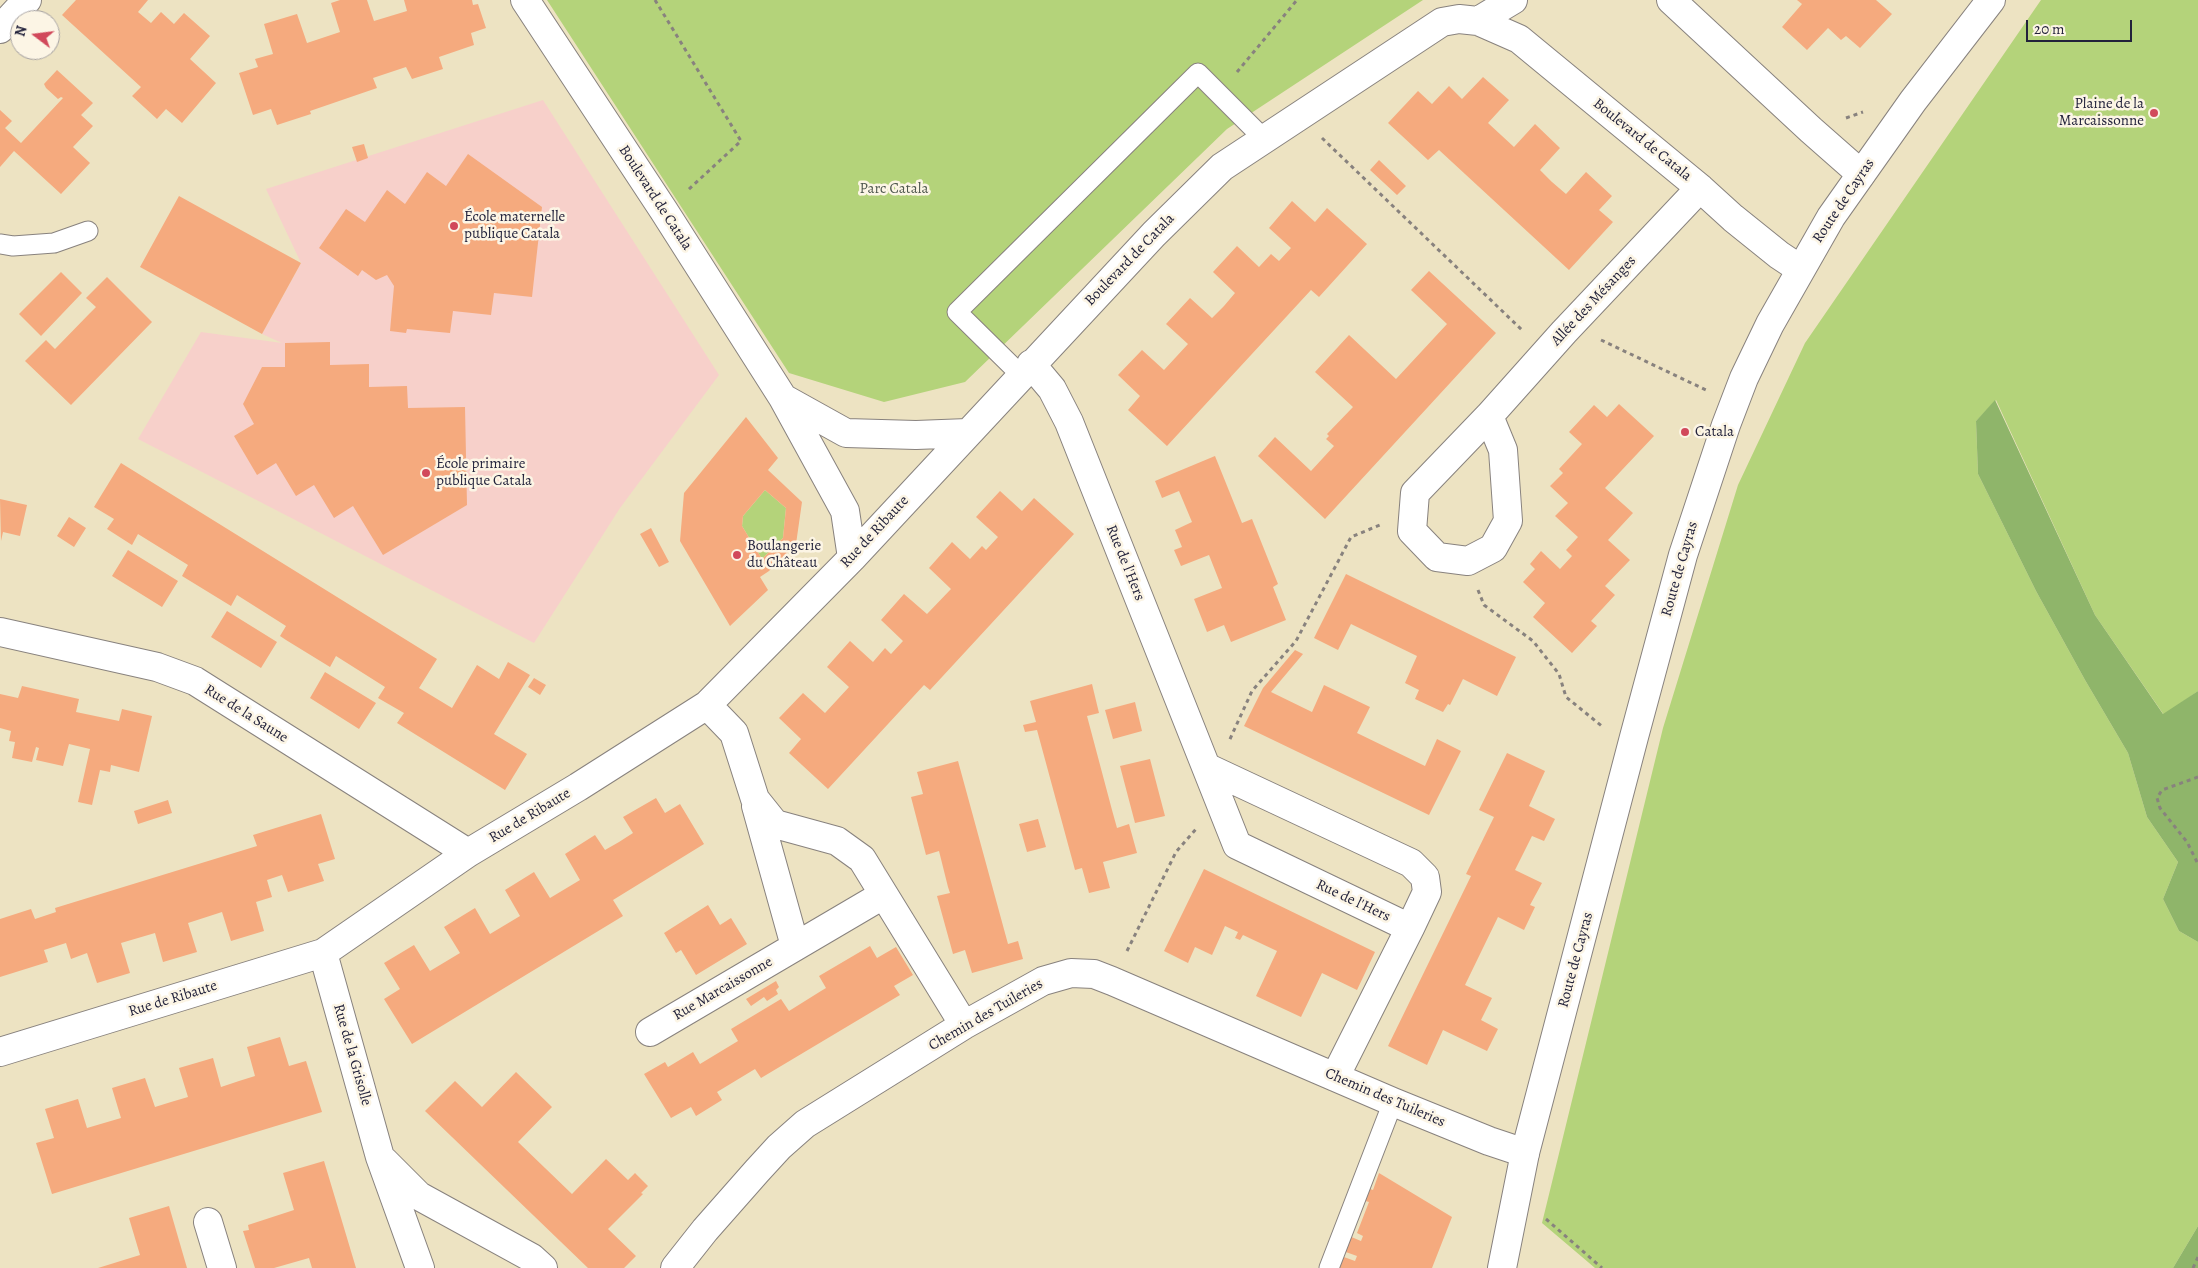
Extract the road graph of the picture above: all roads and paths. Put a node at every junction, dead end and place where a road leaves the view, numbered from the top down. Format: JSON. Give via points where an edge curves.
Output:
{"nodes":[{"id":1,"x":26,"y":0,"type":"edge"},
{"id":2,"x":525,"y":0,"type":"edge"},
{"id":3,"x":655,"y":0,"type":"edge"},
{"id":4,"x":1297,"y":0,"type":"edge"},
{"id":5,"x":1513,"y":0,"type":"edge"},
{"id":6,"x":1671,"y":0,"type":"edge"},
{"id":7,"x":1991,"y":0,"type":"edge"},
{"id":8,"x":1483,"y":11,"type":"edge"},
{"id":9,"x":0,"y":30,"type":"edge"},
{"id":10,"x":1219,"y":94,"type":"junction"},
{"id":11,"x":1298,"y":116,"type":"junction"},
{"id":12,"x":1264,"y":139,"type":"junction"},
{"id":13,"x":1861,"y":174,"type":"junction"},
{"id":14,"x":1700,"y":188,"type":"junction"},
{"id":15,"x":664,"y":211,"type":"junction"},
{"id":16,"x":88,"y":231,"type":"dead end"},
{"id":17,"x":0,"y":244,"type":"edge"},
{"id":18,"x":1800,"y":269,"type":"junction"},
{"id":19,"x":1564,"y":332,"type":"junction"},
{"id":20,"x":1545,"y":352,"type":"junction"},
{"id":21,"x":1026,"y":370,"type":"junction"},
{"id":22,"x":1710,"y":392,"type":"dead end"},
{"id":23,"x":783,"y":398,"type":"junction"},
{"id":24,"x":1489,"y":416,"type":"junction"},
{"id":25,"x":968,"y":433,"type":"junction"},
{"id":26,"x":1413,"y":511,"type":"junction"},
{"id":27,"x":852,"y":558,"type":"junction"},
{"id":28,"x":1468,"y":561,"type":"junction"},
{"id":29,"x":0,"y":632,"type":"edge"},
{"id":30,"x":707,"y":705,"type":"junction"},
{"id":31,"x":1606,"y":729,"type":"dead end"},
{"id":32,"x":1210,"y":770,"type":"junction"},
{"id":33,"x":2198,"y":777,"type":"edge"},
{"id":34,"x":754,"y":799,"type":"junction"},
{"id":35,"x":1220,"y":803,"type":"junction"},
{"id":36,"x":468,"y":853,"type":"junction"},
{"id":37,"x":2198,"y":864,"type":"edge"},
{"id":38,"x":883,"y":895,"type":"junction"},
{"id":39,"x":1410,"y":928,"type":"junction"},
{"id":40,"x":795,"y":946,"type":"junction"},
{"id":41,"x":323,"y":954,"type":"junction"},
{"id":42,"x":1112,"y":981,"type":"junction"},
{"id":43,"x":964,"y":1025,"type":"junction"},
{"id":44,"x":650,"y":1032,"type":"dead end"},
{"id":45,"x":0,"y":1052,"type":"edge"},
{"id":46,"x":1335,"y":1077,"type":"junction"},
{"id":47,"x":1393,"y":1102,"type":"junction"},
{"id":48,"x":1525,"y":1152,"type":"junction"},
{"id":49,"x":380,"y":1157,"type":"junction"},
{"id":50,"x":1514,"y":1201,"type":"junction"},
{"id":51,"x":208,"y":1222,"type":"dead end"},
{"id":52,"x":2198,"y":1257,"type":"edge"},
{"id":53,"x":537,"y":1263,"type":"edge"},
{"id":54,"x":222,"y":1268,"type":"edge"},
{"id":55,"x":420,"y":1268,"type":"edge"},
{"id":56,"x":504,"y":1268,"type":"edge"},
{"id":57,"x":676,"y":1268,"type":"edge"},
{"id":58,"x":1329,"y":1268,"type":"edge"},
{"id":59,"x":1502,"y":1268,"type":"edge"},
{"id":60,"x":1602,"y":1268,"type":"edge"},
{"id":61,"x":2193,"y":1268,"type":"edge"}],
"edges":[{"from":1,"to":9,"type":"street"},
{"from":2,"to":15,"type":"street","name":"Boulevard de Catala"},
{"from":3,"to":15,"type":"path","via":[[741,141]]},
{"from":4,"to":10,"type":"path"},
{"from":5,"to":8,"type":"street"},
{"from":6,"to":13,"type":"street"},
{"from":7,"to":13,"type":"street","name":"Route de Cayras"},
{"from":8,"to":11,"type":"street","name":"Boulevard de Catala","via":[[1442,22]]},
{"from":8,"to":14,"type":"street","name":"Boulevard de Catala"},
{"from":10,"to":12,"type":"lane"},
{"from":10,"to":21,"type":"lane","via":[[1198,73],[957,312]]},
{"from":11,"to":12,"type":"street","name":"Boulevard de Catala"},
{"from":11,"to":20,"type":"path"},
{"from":12,"to":21,"type":"street","name":"Boulevard de Catala","via":[[1222,168],[1154,234]]},
{"from":13,"to":18,"type":"street","name":"Route de Cayras"},
{"from":14,"to":18,"type":"street","name":"Boulevard de Catala","via":[[1733,218]]},
{"from":14,"to":19,"type":"street","name":"Allée des Mésanges"},
{"from":15,"to":23,"type":"street","name":"Boulevard de Catala"},
{"from":16,"to":17,"type":"lane","via":[[54,244]]},
{"from":18,"to":48,"type":"street","name":"Route de Cayras","via":[[1744,378],[1683,555]]},
{"from":19,"to":20,"type":"street","name":"Allée des Mésanges"},
{"from":19,"to":22,"type":"path","via":[[1595,337]]},
{"from":20,"to":24,"type":"street","name":"Allée des Mésanges"},
{"from":21,"to":25,"type":"street","name":"Boulevard de Catala"},
{"from":21,"to":32,"type":"street","name":"Rue de l'Hers","via":[[1052,389],[1069,422]]},
{"from":23,"to":25,"type":"street","name":"Boulevard de Catala","via":[[846,433]]},
{"from":23,"to":27,"type":"street","name":"Boulevard de Catala","via":[[845,511]]},
{"from":24,"to":26,"type":"street","name":"Allée des Mésanges","via":[[1414,493]]},
{"from":24,"to":28,"type":"street","via":[[1503,450],[1508,521],[1493,548]]},
{"from":25,"to":27,"type":"street","name":"Rue de Ribaute"},
{"from":26,"to":28,"type":"street","name":"Allée des Mésanges","via":[[1412,531],[1436,557]]},
{"from":26,"to":32,"type":"path","via":[[1351,537],[1296,641],[1252,691]]},
{"from":27,"to":30,"type":"street","name":"Rue de Ribaute"},
{"from":28,"to":31,"type":"path","via":[[1484,605],[1533,641],[1559,674],[1566,697]]},
{"from":29,"to":36,"type":"street","name":"Rue de la Saune","via":[[157,666],[194,681]]},
{"from":30,"to":34,"type":"street","via":[[734,733]]},
{"from":30,"to":36,"type":"street","name":"Rue de Ribaute"},
{"from":32,"to":35,"type":"street","name":"Rue de l'Hers"},
{"from":32,"to":39,"type":"street","name":"Rue de l'Hers","via":[[1411,863],[1424,877],[1426,892]]},
{"from":33,"to":37,"type":"path","via":[[2162,790],[2157,798],[2160,808],[2187,842]]},
{"from":34,"to":38,"type":"street","via":[[775,824],[837,841],[862,859]]},
{"from":34,"to":40,"type":"street"},
{"from":35,"to":39,"type":"street","name":"Rue de l'Hers","via":[[1237,845]]},
{"from":35,"to":42,"type":"path","via":[[1176,852]]},
{"from":36,"to":41,"type":"street","name":"Rue de Ribaute"},
{"from":38,"to":40,"type":"street","name":"Rue Marcaissonne"},
{"from":38,"to":43,"type":"street"},
{"from":39,"to":46,"type":"street","name":"Rue de l'Hers"},
{"from":40,"to":44,"type":"street","name":"Rue Marcaissonne"},
{"from":41,"to":45,"type":"street","name":"Rue de Ribaute"},
{"from":41,"to":49,"type":"street","name":"Rue de la Grisolle"},
{"from":42,"to":43,"type":"street","name":"Chemin des Tuileries","via":[[1094,974],[1071,973],[1043,981]]},
{"from":42,"to":46,"type":"street","name":"Chemin des Tuileries"},
{"from":43,"to":57,"type":"street","name":"Chemin des Tuileries","via":[[805,1124],[757,1171]]},
{"from":46,"to":47,"type":"street","name":"Chemin des Tuileries"},
{"from":47,"to":48,"type":"street","name":"Chemin des Tuileries"},
{"from":47,"to":58,"type":"lane"},
{"from":48,"to":50,"type":"street","name":"Route de Cayras"},
{"from":49,"to":53,"type":"street","via":[[420,1196]]},
{"from":49,"to":55,"type":"street","name":"Rue de la Grisolle"},
{"from":50,"to":59,"type":"street","name":"Route de Cayras"},
{"from":50,"to":60,"type":"path","via":[[1543,1217]]},
{"from":51,"to":54,"type":"street"},
{"from":52,"to":61,"type":"path"},
{"from":53,"to":56,"type":"street"}]}
